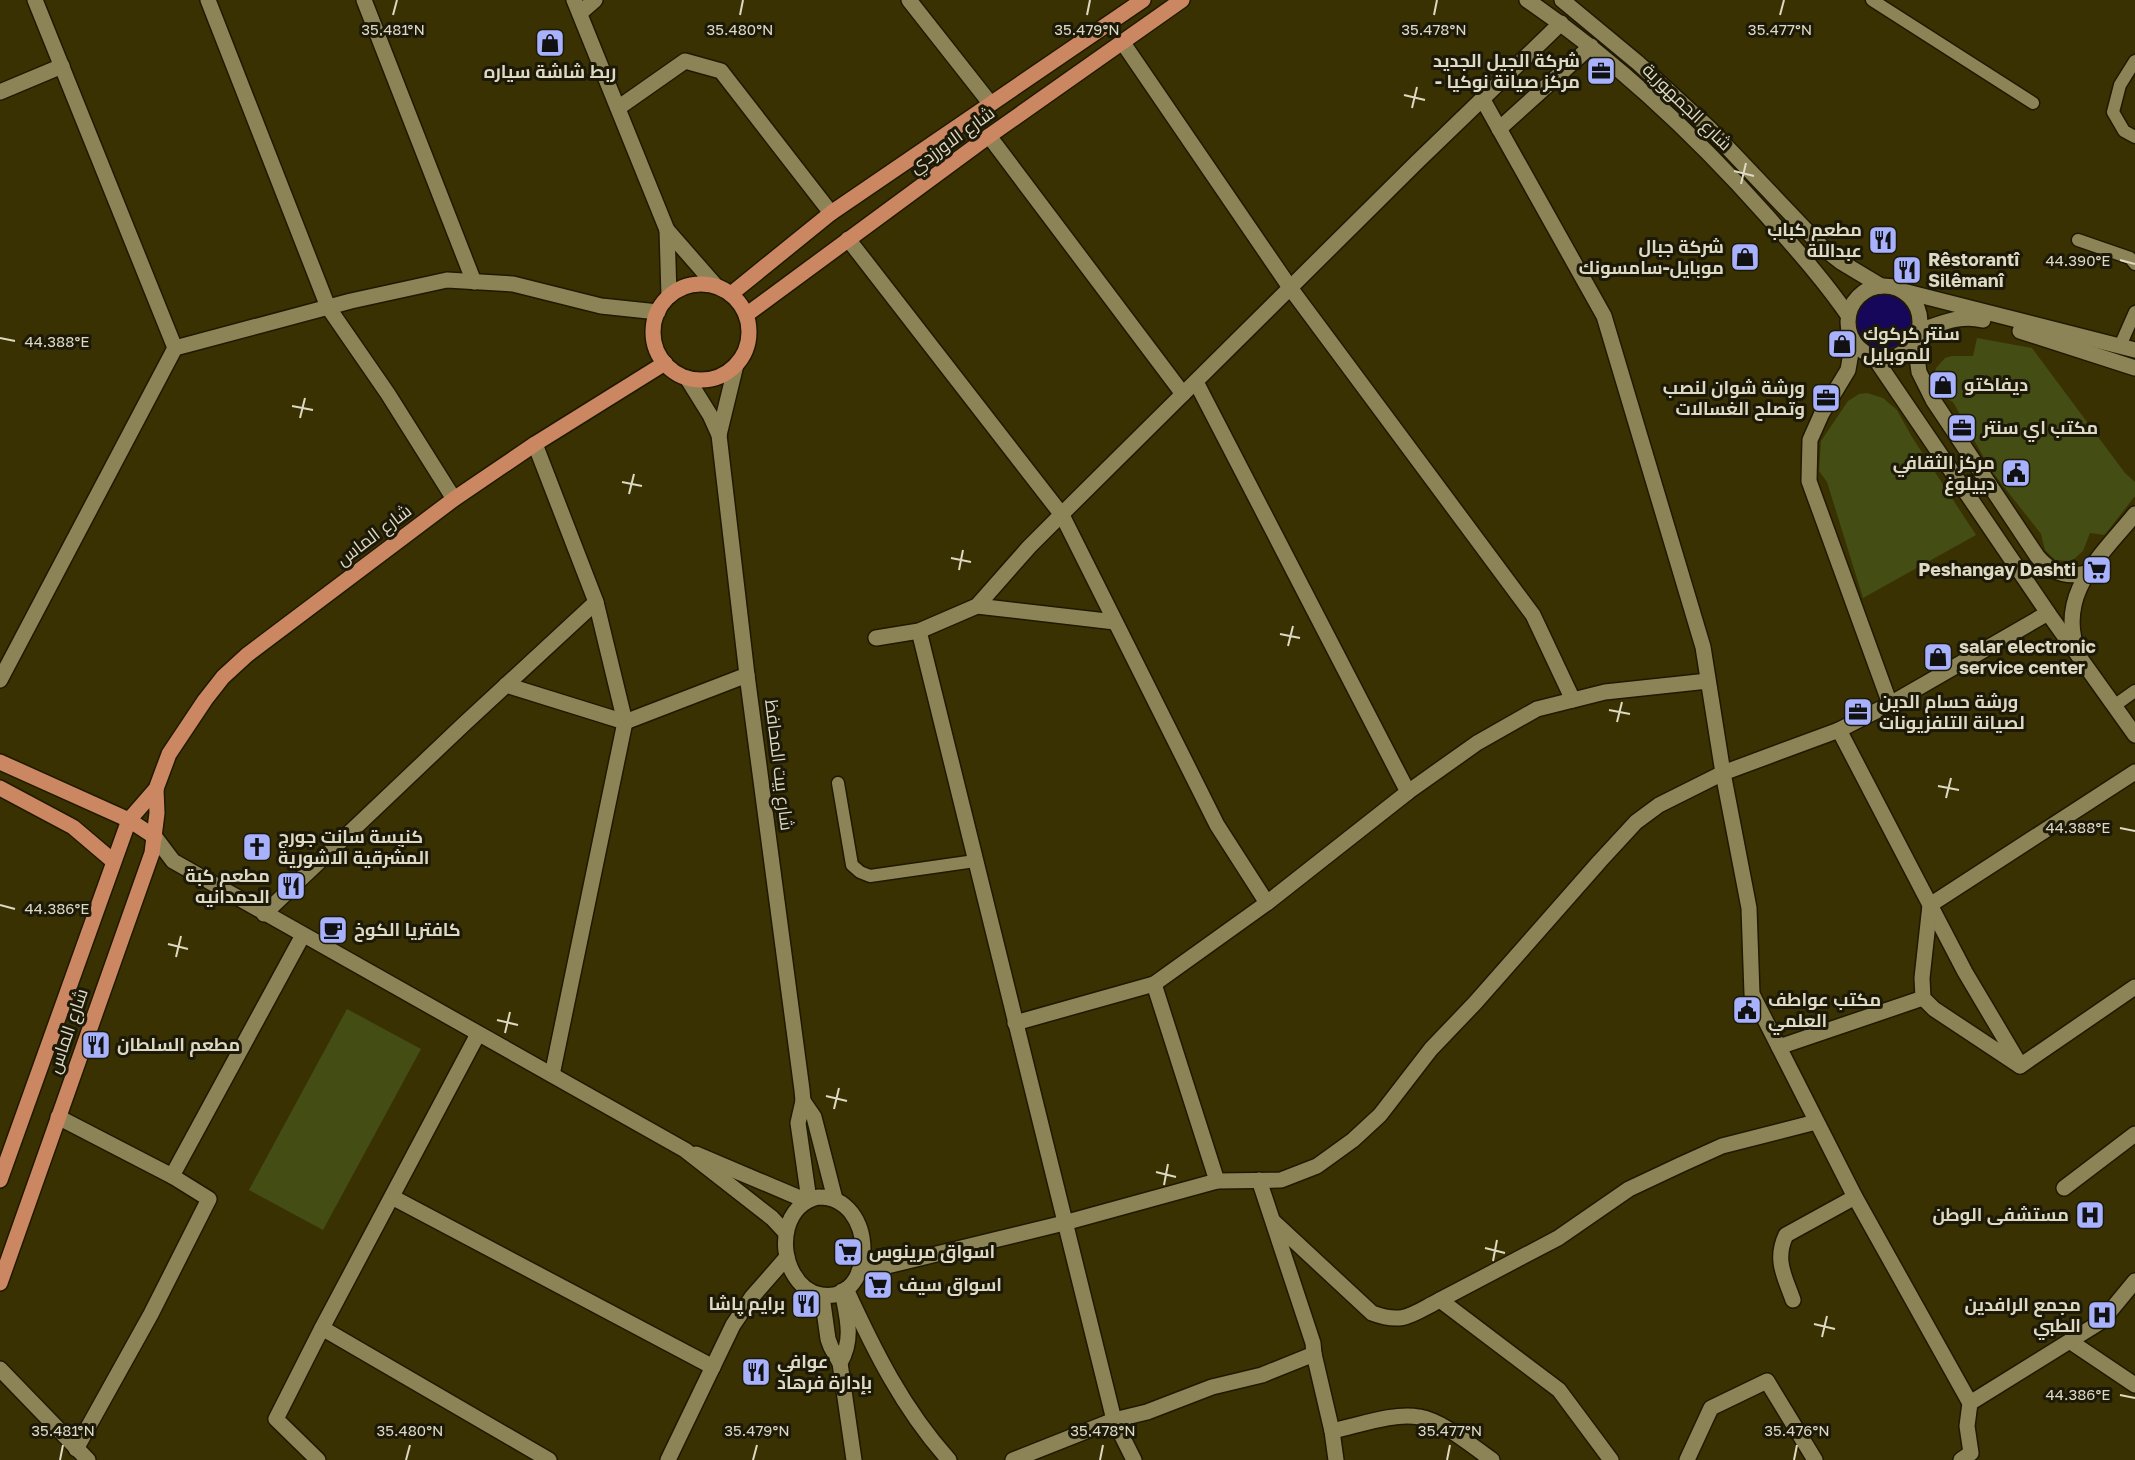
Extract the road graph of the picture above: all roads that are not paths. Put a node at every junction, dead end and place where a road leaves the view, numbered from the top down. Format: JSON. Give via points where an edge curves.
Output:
{"nodes":[{"id":1,"x":35,"y":0,"type":"edge"},
{"id":2,"x":208,"y":0,"type":"edge"},
{"id":3,"x":364,"y":0,"type":"edge"},
{"id":4,"x":595,"y":0,"type":"edge"},
{"id":5,"x":909,"y":0,"type":"edge"},
{"id":6,"x":1143,"y":0,"type":"edge"},
{"id":7,"x":1182,"y":0,"type":"edge"},
{"id":8,"x":1527,"y":0,"type":"edge"},
{"id":9,"x":1562,"y":0,"type":"edge"},
{"id":10,"x":1872,"y":0,"type":"edge"},
{"id":11,"x":577,"y":7,"type":"edge"},
{"id":12,"x":1561,"y":23,"type":"junction"},
{"id":13,"x":1123,"y":43,"type":"junction"},
{"id":14,"x":1592,"y":46,"type":"junction"},
{"id":15,"x":2135,"y":61,"type":"edge"},
{"id":16,"x":62,"y":66,"type":"junction"},
{"id":17,"x":0,"y":93,"type":"edge"},
{"id":18,"x":1483,"y":100,"type":"junction"},
{"id":19,"x":990,"y":103,"type":"junction"},
{"id":20,"x":2033,"y":103,"type":"dead end"},
{"id":21,"x":618,"y":108,"type":"junction"},
{"id":22,"x":1499,"y":129,"type":"junction"},
{"id":23,"x":989,"y":136,"type":"junction"},
{"id":24,"x":2135,"y":137,"type":"edge"},
{"id":25,"x":831,"y":213,"type":"junction"},
{"id":26,"x":667,"y":230,"type":"junction"},
{"id":27,"x":848,"y":239,"type":"junction"},
{"id":28,"x":2078,"y":240,"type":"dead end"},
{"id":29,"x":2135,"y":264,"type":"edge"},
{"id":30,"x":474,"y":282,"type":"junction"},
{"id":31,"x":716,"y":286,"type":"junction"},
{"id":32,"x":1881,"y":286,"type":"junction"},
{"id":33,"x":1291,"y":289,"type":"junction"},
{"id":34,"x":1903,"y":291,"type":"junction"},
{"id":35,"x":731,"y":294,"type":"junction"},
{"id":36,"x":669,"y":296,"type":"junction"},
{"id":37,"x":328,"y":307,"type":"junction"},
{"id":38,"x":658,"y":312,"type":"junction"},
{"id":39,"x":2135,"y":312,"type":"edge"},
{"id":40,"x":746,"y":315,"type":"junction"},
{"id":41,"x":1848,"y":315,"type":"junction"},
{"id":42,"x":1917,"y":336,"type":"junction"},
{"id":43,"x":1852,"y":341,"type":"junction"},
{"id":44,"x":175,"y":348,"type":"junction"},
{"id":45,"x":2128,"y":348,"type":"edge"},
{"id":46,"x":1874,"y":357,"type":"junction"},
{"id":47,"x":665,"y":363,"type":"junction"},
{"id":48,"x":736,"y":365,"type":"junction"},
{"id":49,"x":2135,"y":368,"type":"edge"},
{"id":50,"x":687,"y":378,"type":"junction"},
{"id":51,"x":1196,"y":382,"type":"junction"},
{"id":52,"x":1183,"y":394,"type":"junction"},
{"id":53,"x":719,"y":435,"type":"junction"},
{"id":54,"x":535,"y":444,"type":"junction"},
{"id":55,"x":454,"y":499,"type":"junction"},
{"id":56,"x":1062,"y":514,"type":"junction"},
{"id":57,"x":2135,"y":514,"type":"edge"},
{"id":58,"x":2086,"y":573,"type":"junction"},
{"id":59,"x":596,"y":602,"type":"junction"},
{"id":60,"x":977,"y":606,"type":"junction"},
{"id":61,"x":2048,"y":613,"type":"junction"},
{"id":62,"x":1116,"y":622,"type":"junction"},
{"id":63,"x":919,"y":631,"type":"junction"},
{"id":64,"x":876,"y":638,"type":"dead end"},
{"id":65,"x":2082,"y":660,"type":"junction"},
{"id":66,"x":747,"y":675,"type":"junction"},
{"id":67,"x":0,"y":680,"type":"edge"},
{"id":68,"x":1708,"y":681,"type":"junction"},
{"id":69,"x":506,"y":685,"type":"junction"},
{"id":70,"x":2135,"y":691,"type":"edge"},
{"id":71,"x":1573,"y":700,"type":"junction"},
{"id":72,"x":1890,"y":704,"type":"junction"},
{"id":73,"x":2114,"y":706,"type":"junction"},
{"id":74,"x":625,"y":722,"type":"junction"},
{"id":75,"x":1839,"y":730,"type":"junction"},
{"id":76,"x":2135,"y":735,"type":"edge"},
{"id":77,"x":0,"y":762,"type":"edge"},
{"id":78,"x":2135,"y":772,"type":"edge"},
{"id":79,"x":1723,"y":773,"type":"junction"},
{"id":80,"x":838,"y":783,"type":"dead end"},
{"id":81,"x":0,"y":788,"type":"edge"},
{"id":82,"x":156,"y":789,"type":"junction"},
{"id":83,"x":1407,"y":792,"type":"junction"},
{"id":84,"x":129,"y":820,"type":"junction"},
{"id":85,"x":155,"y":837,"type":"junction"},
{"id":86,"x":113,"y":861,"type":"junction"},
{"id":87,"x":975,"y":861,"type":"junction"},
{"id":88,"x":1268,"y":903,"type":"junction"},
{"id":89,"x":1930,"y":905,"type":"junction"},
{"id":90,"x":264,"y":914,"type":"junction"},
{"id":91,"x":303,"y":935,"type":"junction"},
{"id":92,"x":1154,"y":984,"type":"junction"},
{"id":93,"x":2135,"y":987,"type":"edge"},
{"id":94,"x":1923,"y":998,"type":"junction"},
{"id":95,"x":1015,"y":1023,"type":"junction"},
{"id":96,"x":478,"y":1034,"type":"junction"},
{"id":97,"x":1779,"y":1047,"type":"junction"},
{"id":98,"x":2020,"y":1066,"type":"junction"},
{"id":99,"x":552,"y":1075,"type":"junction"},
{"id":100,"x":803,"y":1101,"type":"junction"},
{"id":101,"x":58,"y":1117,"type":"junction"},
{"id":102,"x":1816,"y":1122,"type":"junction"},
{"id":103,"x":2135,"y":1134,"type":"edge"},
{"id":104,"x":685,"y":1150,"type":"junction"},
{"id":105,"x":172,"y":1176,"type":"junction"},
{"id":106,"x":0,"y":1180,"type":"edge"},
{"id":107,"x":1258,"y":1180,"type":"junction"},
{"id":108,"x":1217,"y":1181,"type":"junction"},
{"id":109,"x":2064,"y":1188,"type":"dead end"},
{"id":110,"x":392,"y":1197,"type":"junction"},
{"id":111,"x":1855,"y":1197,"type":"junction"},
{"id":112,"x":835,"y":1199,"type":"junction"},
{"id":113,"x":808,"y":1200,"type":"junction"},
{"id":114,"x":1272,"y":1219,"type":"junction"},
{"id":115,"x":1064,"y":1223,"type":"junction"},
{"id":116,"x":786,"y":1233,"type":"junction"},
{"id":117,"x":787,"y":1257,"type":"junction"},
{"id":118,"x":859,"y":1270,"type":"junction"},
{"id":119,"x":2135,"y":1281,"type":"edge"},
{"id":120,"x":0,"y":1283,"type":"edge"},
{"id":121,"x":844,"y":1290,"type":"junction"},
{"id":122,"x":822,"y":1296,"type":"junction"},
{"id":123,"x":1440,"y":1300,"type":"junction"},
{"id":124,"x":1793,"y":1300,"type":"dead end"},
{"id":125,"x":322,"y":1328,"type":"junction"},
{"id":126,"x":2071,"y":1342,"type":"junction"},
{"id":127,"x":1314,"y":1354,"type":"junction"},
{"id":128,"x":840,"y":1363,"type":"junction"},
{"id":129,"x":713,"y":1367,"type":"junction"},
{"id":130,"x":0,"y":1369,"type":"edge"},
{"id":131,"x":2135,"y":1385,"type":"edge"},
{"id":132,"x":1970,"y":1404,"type":"junction"},
{"id":133,"x":1114,"y":1420,"type":"junction"},
{"id":134,"x":1332,"y":1431,"type":"junction"},
{"id":135,"x":76,"y":1449,"type":"junction"},
{"id":136,"x":1971,"y":1458,"type":"edge"},
{"id":137,"x":88,"y":1460,"type":"edge"},
{"id":138,"x":318,"y":1460,"type":"edge"},
{"id":139,"x":549,"y":1460,"type":"edge"},
{"id":140,"x":668,"y":1460,"type":"edge"},
{"id":141,"x":854,"y":1460,"type":"edge"},
{"id":142,"x":949,"y":1460,"type":"edge"},
{"id":143,"x":1013,"y":1460,"type":"edge"},
{"id":144,"x":1134,"y":1460,"type":"edge"},
{"id":145,"x":1336,"y":1460,"type":"edge"},
{"id":146,"x":1492,"y":1460,"type":"edge"},
{"id":147,"x":1611,"y":1460,"type":"edge"},
{"id":148,"x":1687,"y":1460,"type":"edge"},
{"id":149,"x":1815,"y":1460,"type":"edge"}],
"edges":[{"from":1,"to":16,"type":"street"},
{"from":2,"to":37,"type":"street"},
{"from":3,"to":30,"type":"street"},
{"from":4,"to":11,"type":"street"},
{"from":5,"to":19,"type":"street"},
{"from":6,"to":19,"type":"main road","name":"شارع الاورزدي"},
{"from":7,"to":13,"type":"main road","name":"شارع الاورزدي"},
{"from":8,"to":12,"type":"street","name":"شارع الجمهورية"},
{"from":9,"to":32,"type":"street","name":"شارع الجمهورية","via":[[1709,128],[1823,248]]},
{"from":10,"to":20,"type":"lane"},
{"from":11,"to":21,"type":"street"},
{"from":12,"to":14,"type":"street","name":"شارع الجمهورية"},
{"from":12,"to":18,"type":"street"},
{"from":13,"to":23,"type":"main road","name":"شارع الاورزدي"},
{"from":13,"to":33,"type":"street"},
{"from":14,"to":22,"type":"street"},
{"from":14,"to":41,"type":"street","name":"شارع الجمهورية","via":[[1728,173],[1804,257]]},
{"from":15,"to":24,"type":"lane","via":[[2120,85],[2113,112],[2124,131]]},
{"from":16,"to":17,"type":"street"},
{"from":16,"to":44,"type":"street"},
{"from":18,"to":22,"type":"street"},
{"from":18,"to":33,"type":"street"},
{"from":19,"to":25,"type":"main road","name":"شارع الاورزدي"},
{"from":21,"to":25,"type":"street","via":[[685,61],[721,71]]},
{"from":21,"to":26,"type":"street"},
{"from":22,"to":68,"type":"street","via":[[1604,316],[1702,647]]},
{"from":23,"to":27,"type":"main road","name":"شارع الاورزدي"},
{"from":23,"to":52,"type":"street"},
{"from":25,"to":35,"type":"main road","name":"شارع الاورزدي"},
{"from":26,"to":31,"type":"street"},
{"from":26,"to":36,"type":"street"},
{"from":27,"to":40,"type":"main road","name":"شارع الاورزدي"},
{"from":27,"to":56,"type":"street"},
{"from":28,"to":29,"type":"lane","via":[[2130,258]]},
{"from":30,"to":37,"type":"street","via":[[447,280]]},
{"from":30,"to":38,"type":"street","via":[[513,284],[602,306]]},
{"from":31,"to":35,"type":"main road"},
{"from":31,"to":36,"type":"main road","via":[[686,286]]},
{"from":32,"to":34,"type":"street"},
{"from":32,"to":41,"type":"street","via":[[1860,295]]},
{"from":33,"to":51,"type":"street"},
{"from":33,"to":71,"type":"street","via":[[1533,615]]},
{"from":34,"to":42,"type":"street","via":[[1918,309]]},
{"from":34,"to":45,"type":"street"},
{"from":35,"to":40,"type":"main road"},
{"from":36,"to":38,"type":"main road"},
{"from":37,"to":44,"type":"street"},
{"from":37,"to":55,"type":"street"},
{"from":38,"to":47,"type":"main road","via":[[654,322],[655,344]]},
{"from":39,"to":45,"type":"lane"},
{"from":40,"to":48,"type":"main road","via":[[749,341]]},
{"from":41,"to":43,"type":"street"},
{"from":42,"to":46,"type":"street","via":[[1907,351],[1897,356]]},
{"from":42,"to":49,"type":"street","via":[[1960,317],[1973,317]]},
{"from":42,"to":58,"type":"street","via":[[1919,372],[1929,393],[2037,556],[2044,565],[2063,574]]},
{"from":43,"to":46,"type":"street"},
{"from":43,"to":72,"type":"street","via":[[1848,370],[1810,440],[1809,481]]},
{"from":44,"to":67,"type":"street"},
{"from":46,"to":61,"type":"street"},
{"from":47,"to":50,"type":"main road"},
{"from":47,"to":54,"type":"main road","name":"شارع الماس"},
{"from":48,"to":50,"type":"main road","via":[[714,378]]},
{"from":48,"to":53,"type":"street","name":"شارع بيت المحافظ"},
{"from":50,"to":53,"type":"street","name":"شارع بيت المحافظ"},
{"from":51,"to":52,"type":"street"},
{"from":51,"to":83,"type":"street"},
{"from":52,"to":56,"type":"street"},
{"from":53,"to":66,"type":"street","name":"شارع بيت المحافظ"},
{"from":54,"to":55,"type":"main road","name":"شارع الماس"},
{"from":54,"to":59,"type":"street"},
{"from":55,"to":82,"type":"main road","name":"شارع الماس","via":[[272,634],[223,677],[169,754]]},
{"from":56,"to":60,"type":"street"},
{"from":56,"to":62,"type":"street"},
{"from":57,"to":58,"type":"street"},
{"from":58,"to":65,"type":"street","via":[[2072,616],[2075,646]]},
{"from":59,"to":69,"type":"street"},
{"from":59,"to":74,"type":"street"},
{"from":60,"to":62,"type":"street"},
{"from":60,"to":63,"type":"street"},
{"from":61,"to":65,"type":"street"},
{"from":61,"to":72,"type":"street"},
{"from":62,"to":88,"type":"street","via":[[1217,825]]},
{"from":63,"to":64,"type":"street"},
{"from":63,"to":87,"type":"street"},
{"from":65,"to":73,"type":"street"},
{"from":66,"to":74,"type":"street"},
{"from":66,"to":100,"type":"street","name":"شارع بيت المحافظ"},
{"from":68,"to":71,"type":"street","via":[[1605,692]]},
{"from":68,"to":79,"type":"street"},
{"from":69,"to":74,"type":"street"},
{"from":69,"to":90,"type":"street"},
{"from":70,"to":73,"type":"lane"},
{"from":71,"to":83,"type":"street","via":[[1537,709],[1477,743]]},
{"from":72,"to":75,"type":"street"},
{"from":73,"to":76,"type":"street"},
{"from":74,"to":99,"type":"street"},
{"from":75,"to":79,"type":"street"},
{"from":75,"to":89,"type":"street"},
{"from":77,"to":84,"type":"main road"},
{"from":78,"to":89,"type":"street"},
{"from":79,"to":97,"type":"street","via":[[1749,908],[1752,994]]},
{"from":79,"to":107,"type":"street","via":[[1659,805],[1636,822],[1431,1049],[1380,1115],[1353,1140],[1317,1166],[1281,1180]]},
{"from":80,"to":87,"type":"lane","via":[[852,865],[860,872],[870,876]]},
{"from":81,"to":86,"type":"main road","via":[[73,827]]},
{"from":82,"to":84,"type":"main road","name":"شارع الماس"},
{"from":82,"to":85,"type":"main road","name":"شارع الماس"},
{"from":83,"to":88,"type":"street"},
{"from":84,"to":85,"type":"main road"},
{"from":84,"to":86,"type":"main road","name":"شارع الماس"},
{"from":85,"to":90,"type":"street","via":[[173,861]]},
{"from":85,"to":101,"type":"main road","name":"شارع الماس"},
{"from":86,"to":106,"type":"main road","name":"شارع الماس"},
{"from":87,"to":95,"type":"street"},
{"from":88,"to":92,"type":"street"},
{"from":89,"to":94,"type":"street"},
{"from":89,"to":98,"type":"street"},
{"from":90,"to":91,"type":"street"},
{"from":91,"to":96,"type":"street"},
{"from":91,"to":105,"type":"street"},
{"from":92,"to":95,"type":"street"},
{"from":92,"to":108,"type":"street"},
{"from":93,"to":98,"type":"street"},
{"from":94,"to":97,"type":"street"},
{"from":94,"to":98,"type":"street","via":[[1959,1027]]},
{"from":95,"to":115,"type":"street"},
{"from":96,"to":99,"type":"street"},
{"from":96,"to":110,"type":"street"},
{"from":97,"to":102,"type":"street"},
{"from":99,"to":104,"type":"street"},
{"from":100,"to":112,"type":"street","name":"شارع بيت المحافظ","via":[[814,1118]]},
{"from":100,"to":113,"type":"street","name":"شارع بيت المحافظ","via":[[798,1123]]},
{"from":101,"to":105,"type":"street"},
{"from":101,"to":120,"type":"main road","name":"شارع الماس"},
{"from":102,"to":111,"type":"street"},
{"from":102,"to":123,"type":"street","via":[[1722,1146],[1670,1170],[1629,1190],[1558,1238]]},
{"from":103,"to":109,"type":"street"},
{"from":104,"to":113,"type":"street"},
{"from":104,"to":116,"type":"street"},
{"from":105,"to":135,"type":"street","via":[[209,1199]]},
{"from":107,"to":108,"type":"street"},
{"from":107,"to":114,"type":"street"},
{"from":108,"to":115,"type":"street"},
{"from":110,"to":125,"type":"street"},
{"from":110,"to":129,"type":"street"},
{"from":111,"to":124,"type":"street","via":[[1786,1235],[1780,1263]]},
{"from":111,"to":132,"type":"street"},
{"from":112,"to":113,"type":"street"},
{"from":112,"to":118,"type":"street","name":"شارع بيت المحافظ","via":[[849,1209],[858,1224],[863,1247]]},
{"from":113,"to":116,"type":"street","via":[[795,1212]]},
{"from":114,"to":123,"type":"street","via":[[1372,1314],[1393,1320],[1404,1318]]},
{"from":114,"to":127,"type":"street"},
{"from":115,"to":118,"type":"street"},
{"from":115,"to":133,"type":"street"},
{"from":116,"to":117,"type":"street"},
{"from":117,"to":122,"type":"street","via":[[800,1283]]},
{"from":117,"to":129,"type":"street","via":[[733,1325]]},
{"from":118,"to":121,"type":"street","name":"شارع بيت المحافظ"},
{"from":119,"to":126,"type":"street","via":[[2102,1321]]},
{"from":121,"to":122,"type":"street"},
{"from":121,"to":128,"type":"street","via":[[849,1336]]},
{"from":121,"to":142,"type":"street","via":[[909,1408]]},
{"from":122,"to":128,"type":"street","via":[[828,1339]]},
{"from":123,"to":147,"type":"street","via":[[1558,1390]]},
{"from":125,"to":138,"type":"street","via":[[276,1419]]},
{"from":125,"to":139,"type":"street"},
{"from":126,"to":131,"type":"street"},
{"from":126,"to":132,"type":"street"},
{"from":127,"to":133,"type":"street","via":[[1262,1376],[1212,1387]]},
{"from":127,"to":134,"type":"street"},
{"from":128,"to":141,"type":"street"},
{"from":129,"to":140,"type":"street"},
{"from":130,"to":135,"type":"street"},
{"from":132,"to":136,"type":"street","via":[[1967,1426]]},
{"from":133,"to":143,"type":"street"},
{"from":133,"to":144,"type":"street"},
{"from":134,"to":145,"type":"street"},
{"from":134,"to":146,"type":"street","via":[[1403,1415],[1420,1417],[1436,1422]]},
{"from":135,"to":137,"type":"street"},
{"from":148,"to":149,"type":"street","via":[[1711,1408],[1767,1381]]}]}
